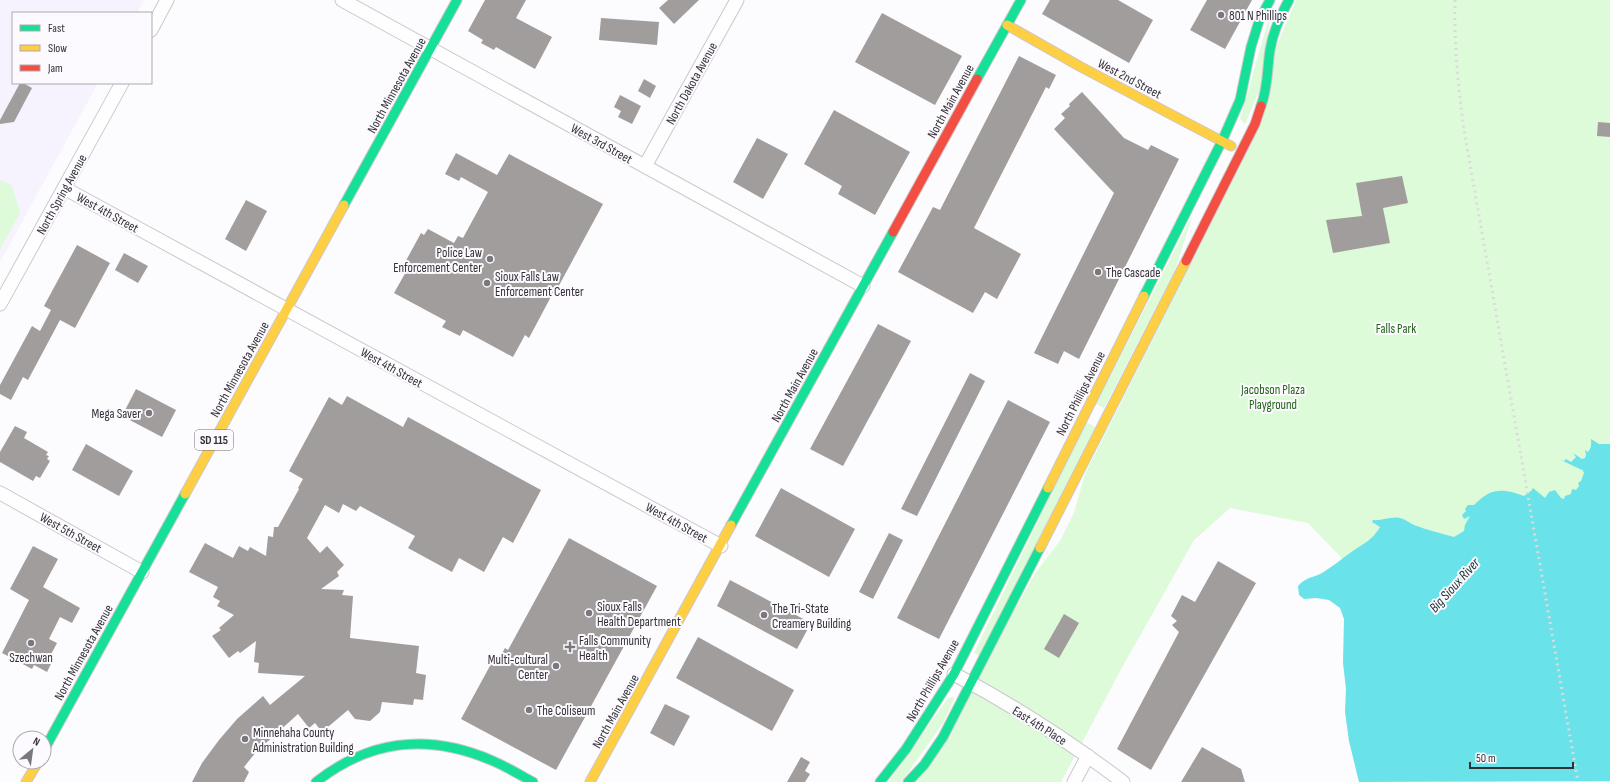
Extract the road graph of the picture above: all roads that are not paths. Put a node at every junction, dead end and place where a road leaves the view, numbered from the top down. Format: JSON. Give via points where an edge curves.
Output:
{"nodes":[{"id":1,"x":167,"y":0,"type":"edge"},
{"id":2,"x":342,"y":0,"type":"edge"},
{"id":3,"x":458,"y":0,"type":"edge"},
{"id":4,"x":737,"y":0,"type":"edge"},
{"id":5,"x":1021,"y":0,"type":"edge"},
{"id":6,"x":1270,"y":0,"type":"edge"},
{"id":7,"x":1289,"y":0,"type":"edge"},
{"id":8,"x":1007,"y":25,"type":"junction"},
{"id":9,"x":152,"y":28,"type":"edge"},
{"id":10,"x":430,"y":49,"type":"junction"},
{"id":11,"x":121,"y":84,"type":"edge"},
{"id":12,"x":1222,"y":141,"type":"junction"},
{"id":13,"x":1240,"y":152,"type":"junction"},
{"id":14,"x":645,"y":166,"type":"junction"},
{"id":15,"x":64,"y":188,"type":"junction"},
{"id":16,"x":863,"y":286,"type":"junction"},
{"id":17,"x":0,"y":304,"type":"edge"},
{"id":18,"x":287,"y":309,"type":"junction"},
{"id":19,"x":0,"y":493,"type":"edge"},
{"id":20,"x":721,"y":546,"type":"junction"},
{"id":21,"x":142,"y":572,"type":"junction"},
{"id":22,"x":954,"y":674,"type":"junction"},
{"id":23,"x":972,"y":684,"type":"junction"},
{"id":24,"x":52,"y":735,"type":"edge"},
{"id":25,"x":1088,"y":756,"type":"junction"},
{"id":26,"x":33,"y":770,"type":"edge"},
{"id":27,"x":26,"y":782,"type":"edge"},
{"id":28,"x":316,"y":782,"type":"edge"},
{"id":29,"x":533,"y":782,"type":"edge"},
{"id":30,"x":590,"y":782,"type":"edge"},
{"id":31,"x":880,"y":782,"type":"edge"},
{"id":32,"x":908,"y":782,"type":"edge"},
{"id":33,"x":1074,"y":782,"type":"edge"},
{"id":34,"x":1123,"y":782,"type":"edge"}],
"edges":[{"from":1,"to":9,"type":"street"},
{"from":2,"to":10,"type":"street","name":"West 3rd Street"},
{"from":3,"to":10,"type":"street","name":"North Minnesota Avenue","number":"SD 115"},
{"from":4,"to":14,"type":"street","name":"North Dakota Avenue"},
{"from":5,"to":8,"type":"street","name":"North Main Avenue"},
{"from":6,"to":12,"type":"street","name":"North Phillips Avenue","via":[[1250,47],[1240,100]]},
{"from":7,"to":13,"type":"street","via":[[1274,33],[1262,104]]},
{"from":8,"to":12,"type":"street","name":"West 2nd Street"},
{"from":8,"to":16,"type":"street","name":"North Main Avenue"},
{"from":10,"to":14,"type":"street","name":"West 3rd Street"},
{"from":10,"to":18,"type":"street","name":"North Minnesota Avenue","number":"SD 115"},
{"from":11,"to":15,"type":"street","name":"North Spring Avenue"},
{"from":12,"to":13,"type":"street","name":"West 2nd Street"},
{"from":12,"to":22,"type":"street","name":"North Phillips Avenue"},
{"from":13,"to":23,"type":"street"},
{"from":14,"to":16,"type":"street","name":"West 3rd Street"},
{"from":15,"to":17,"type":"street","name":"North Spring Avenue"},
{"from":15,"to":18,"type":"street","name":"West 4th Street"},
{"from":16,"to":20,"type":"street","name":"North Main Avenue"},
{"from":18,"to":20,"type":"street","name":"West 4th Street"},
{"from":18,"to":21,"type":"street","name":"North Minnesota Avenue","number":"SD 115"},
{"from":19,"to":21,"type":"street","name":"West 5th Street"},
{"from":20,"to":30,"type":"street","name":"North Main Avenue"},
{"from":21,"to":24,"type":"street","name":"North Minnesota Avenue","number":"SD 115"},
{"from":22,"to":23,"type":"street","name":"East 4th Place"},
{"from":22,"to":31,"type":"street","name":"North Phillips Avenue","via":[[906,749]]},
{"from":23,"to":25,"type":"street","name":"East 4th Place"},
{"from":23,"to":32,"type":"street","via":[[943,737],[924,765]]},
{"from":25,"to":33,"type":"street"},
{"from":25,"to":34,"type":"street","name":"East 4th Place"},
{"from":26,"to":27,"type":"street"},
{"from":28,"to":29,"type":"street","via":[[335,768],[371,751],[408,744],[448,746],[488,758]]}]}
